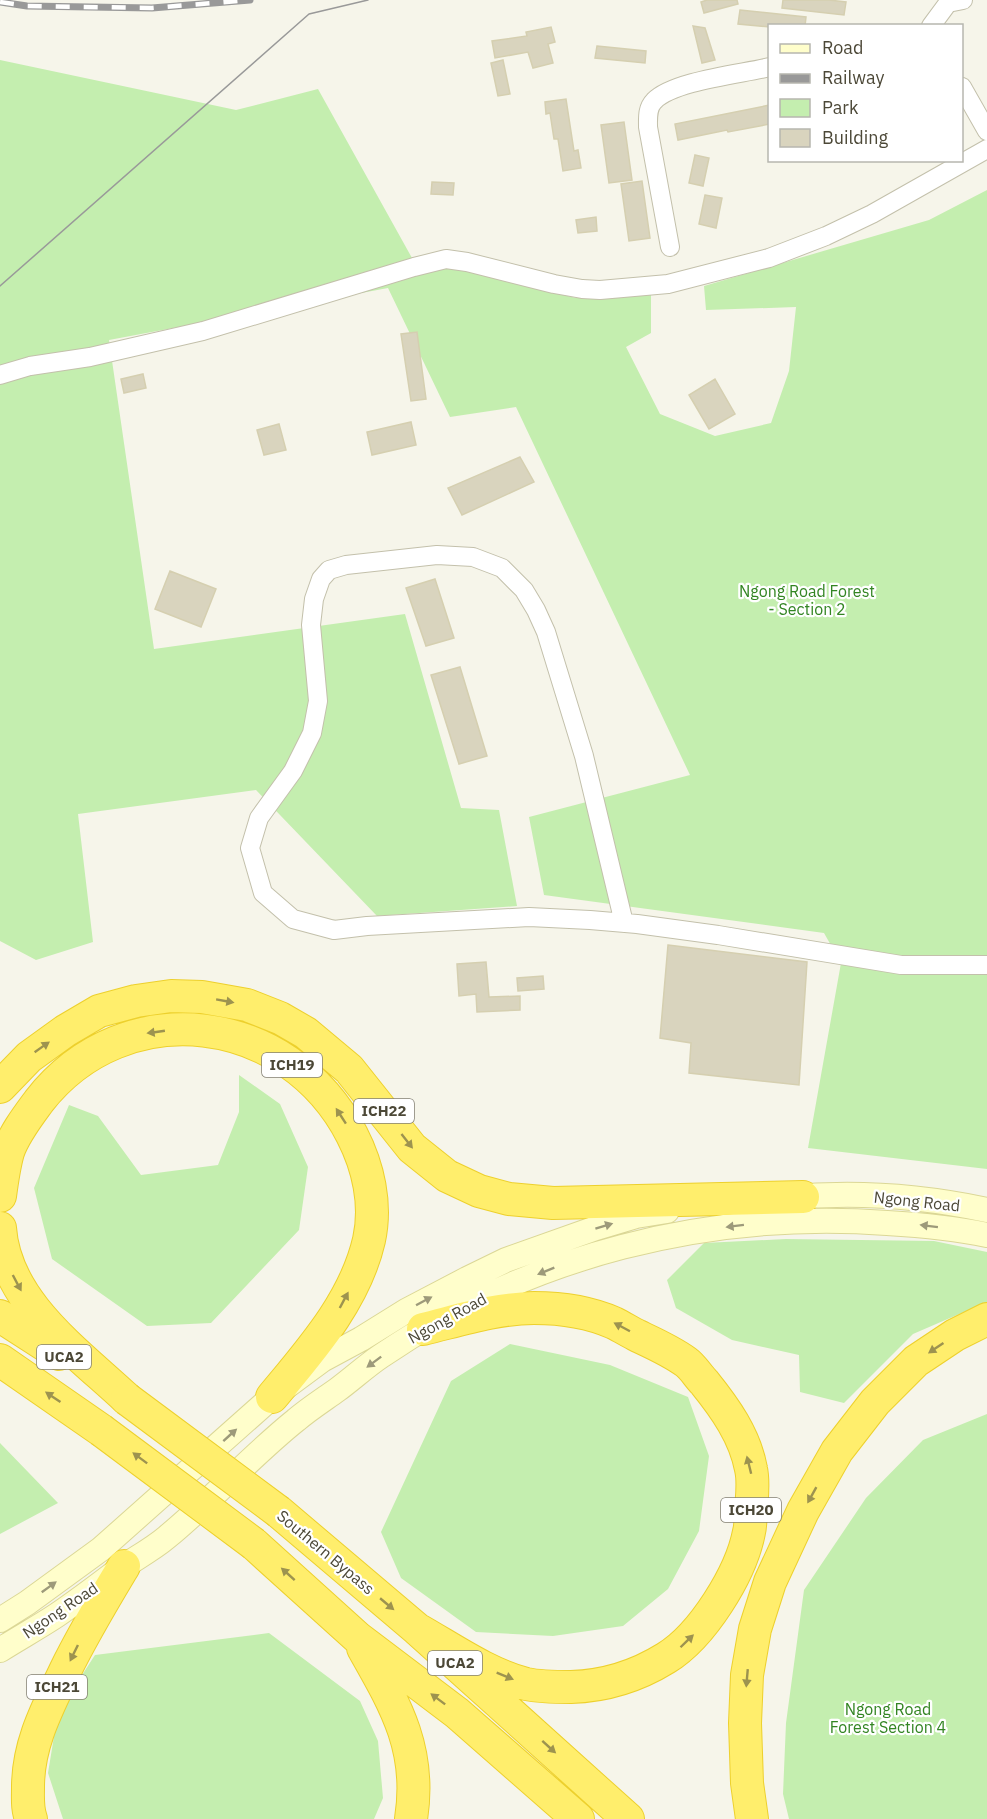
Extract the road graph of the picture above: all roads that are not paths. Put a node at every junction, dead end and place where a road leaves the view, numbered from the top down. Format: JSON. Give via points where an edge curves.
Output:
{"nodes":[{"id":1,"x":963,"y":0,"type":"edge"},
{"id":2,"x":932,"y":24,"type":"edge"},
{"id":3,"x":768,"y":67,"type":"edge"},
{"id":4,"x":963,"y":89,"type":"edge"},
{"id":5,"x":987,"y":131,"type":"edge"},
{"id":6,"x":987,"y":149,"type":"edge"},
{"id":7,"x":670,"y":247,"type":"dead end"},
{"id":8,"x":0,"y":375,"type":"edge"},
{"id":9,"x":624,"y":923,"type":"junction"},
{"id":10,"x":987,"y":965,"type":"edge"},
{"id":11,"x":0,"y":1087,"type":"edge"},
{"id":12,"x":0,"y":1196,"type":"edge"},
{"id":13,"x":803,"y":1197,"type":"junction"},
{"id":14,"x":987,"y":1210,"type":"edge"},
{"id":15,"x":0,"y":1227,"type":"edge"},
{"id":16,"x":987,"y":1235,"type":"edge"},
{"id":17,"x":0,"y":1316,"type":"edge"},
{"id":18,"x":987,"y":1319,"type":"edge"},
{"id":19,"x":423,"y":1329,"type":"junction"},
{"id":20,"x":0,"y":1360,"type":"edge"},
{"id":21,"x":272,"y":1397,"type":"junction"},
{"id":22,"x":127,"y":1399,"type":"junction"},
{"id":23,"x":124,"y":1566,"type":"junction"},
{"id":24,"x":0,"y":1620,"type":"edge"},
{"id":25,"x":417,"y":1629,"type":"junction"},
{"id":26,"x":358,"y":1638,"type":"junction"},
{"id":27,"x":0,"y":1650,"type":"edge"},
{"id":28,"x":31,"y":1819,"type":"edge"},
{"id":29,"x":411,"y":1819,"type":"edge"},
{"id":30,"x":578,"y":1819,"type":"edge"},
{"id":31,"x":628,"y":1819,"type":"edge"},
{"id":32,"x":752,"y":1819,"type":"edge"}],
"edges":[{"from":1,"to":2,"type":"street","via":[[948,3]]},
{"from":3,"to":7,"type":"street","via":[[681,86],[652,102],[648,127]]},
{"from":4,"to":5,"type":"street"},
{"from":6,"to":8,"type":"street","via":[[826,236],[769,258],[668,284],[582,289],[446,259],[203,331]]},
{"from":9,"to":9,"type":"street","via":[[529,917],[334,930],[293,919],[262,893],[250,848],[259,818],[293,771],[312,733],[318,701],[311,625],[314,599],[329,570],[437,555],[473,557],[502,568],[524,590],[546,632],[575,726]]},
{"from":9,"to":10,"type":"street","via":[[901,965]]},
{"from":11,"to":13,"type":"highway","number":"ICH22","one_way":true,"via":[[29,1057],[99,1011],[171,996],[202,997],[247,1005],[280,1017],[306,1033],[349,1069],[412,1148],[447,1176],[479,1191],[509,1199],[553,1203]]},
{"from":21,"to":12,"type":"highway","number":"ICH19","one_way":true,"via":[[344,1301],[369,1239],[369,1181],[359,1150],[343,1118],[305,1073],[252,1042],[206,1030],[153,1032],[123,1040],[96,1051],[69,1069],[30,1112],[9,1150]]},
{"from":13,"to":14,"type":"main road","name":"Ngong Road","via":[[870,1195]]},
{"from":21,"to":13,"type":"main road","name":"Ngong Road","one_way":true,"via":[[322,1360],[506,1260],[636,1216]]},
{"from":15,"to":22,"type":"highway","one_way":true,"via":[[8,1266],[30,1305]]},
{"from":16,"to":19,"type":"main road","name":"Ngong Road","one_way":true,"via":[[923,1226],[817,1220],[710,1229],[656,1238],[571,1261],[468,1303]]},
{"from":17,"to":22,"type":"highway","name":"Southern Bypass","number":"UCA2"},
{"from":18,"to":32,"type":"highway","one_way":true,"via":[[916,1361],[875,1402],[837,1451],[779,1562],[755,1629],[747,1675],[747,1783]]},
{"from":19,"to":23,"type":"main road","name":"Ngong Road","one_way":true,"via":[[296,1420],[166,1538]]},
{"from":25,"to":19,"type":"highway","number":"ICH20","one_way":true,"via":[[478,1664],[526,1684],[587,1687],[621,1680],[666,1658],[689,1640],[722,1595],[750,1532],[752,1491],[752,1470],[741,1435],[688,1364],[663,1347],[614,1323],[562,1310],[507,1310]]},
{"from":26,"to":20,"type":"highway","number":"UCA2","one_way":true,"bridge":true,"via":[[254,1544]]},
{"from":24,"to":21,"type":"main road","name":"Ngong Road","one_way":true,"via":[[101,1549]]},
{"from":22,"to":25,"type":"highway","name":"Southern Bypass","number":"UCA2","one_way":true,"bridge":true,"via":[[279,1512]]},
{"from":23,"to":27,"type":"main road","name":"Ngong Road"},
{"from":23,"to":28,"type":"highway","number":"ICH21","one_way":true,"via":[[82,1636],[37,1731],[28,1768]]},
{"from":25,"to":31,"type":"highway","name":"Southern Bypass","number":"UCA2","one_way":true},
{"from":26,"to":29,"type":"highway","via":[[380,1676],[409,1745],[414,1780]]},
{"from":30,"to":26,"type":"highway","number":"UCA2","one_way":true,"via":[[457,1713]]}]}
